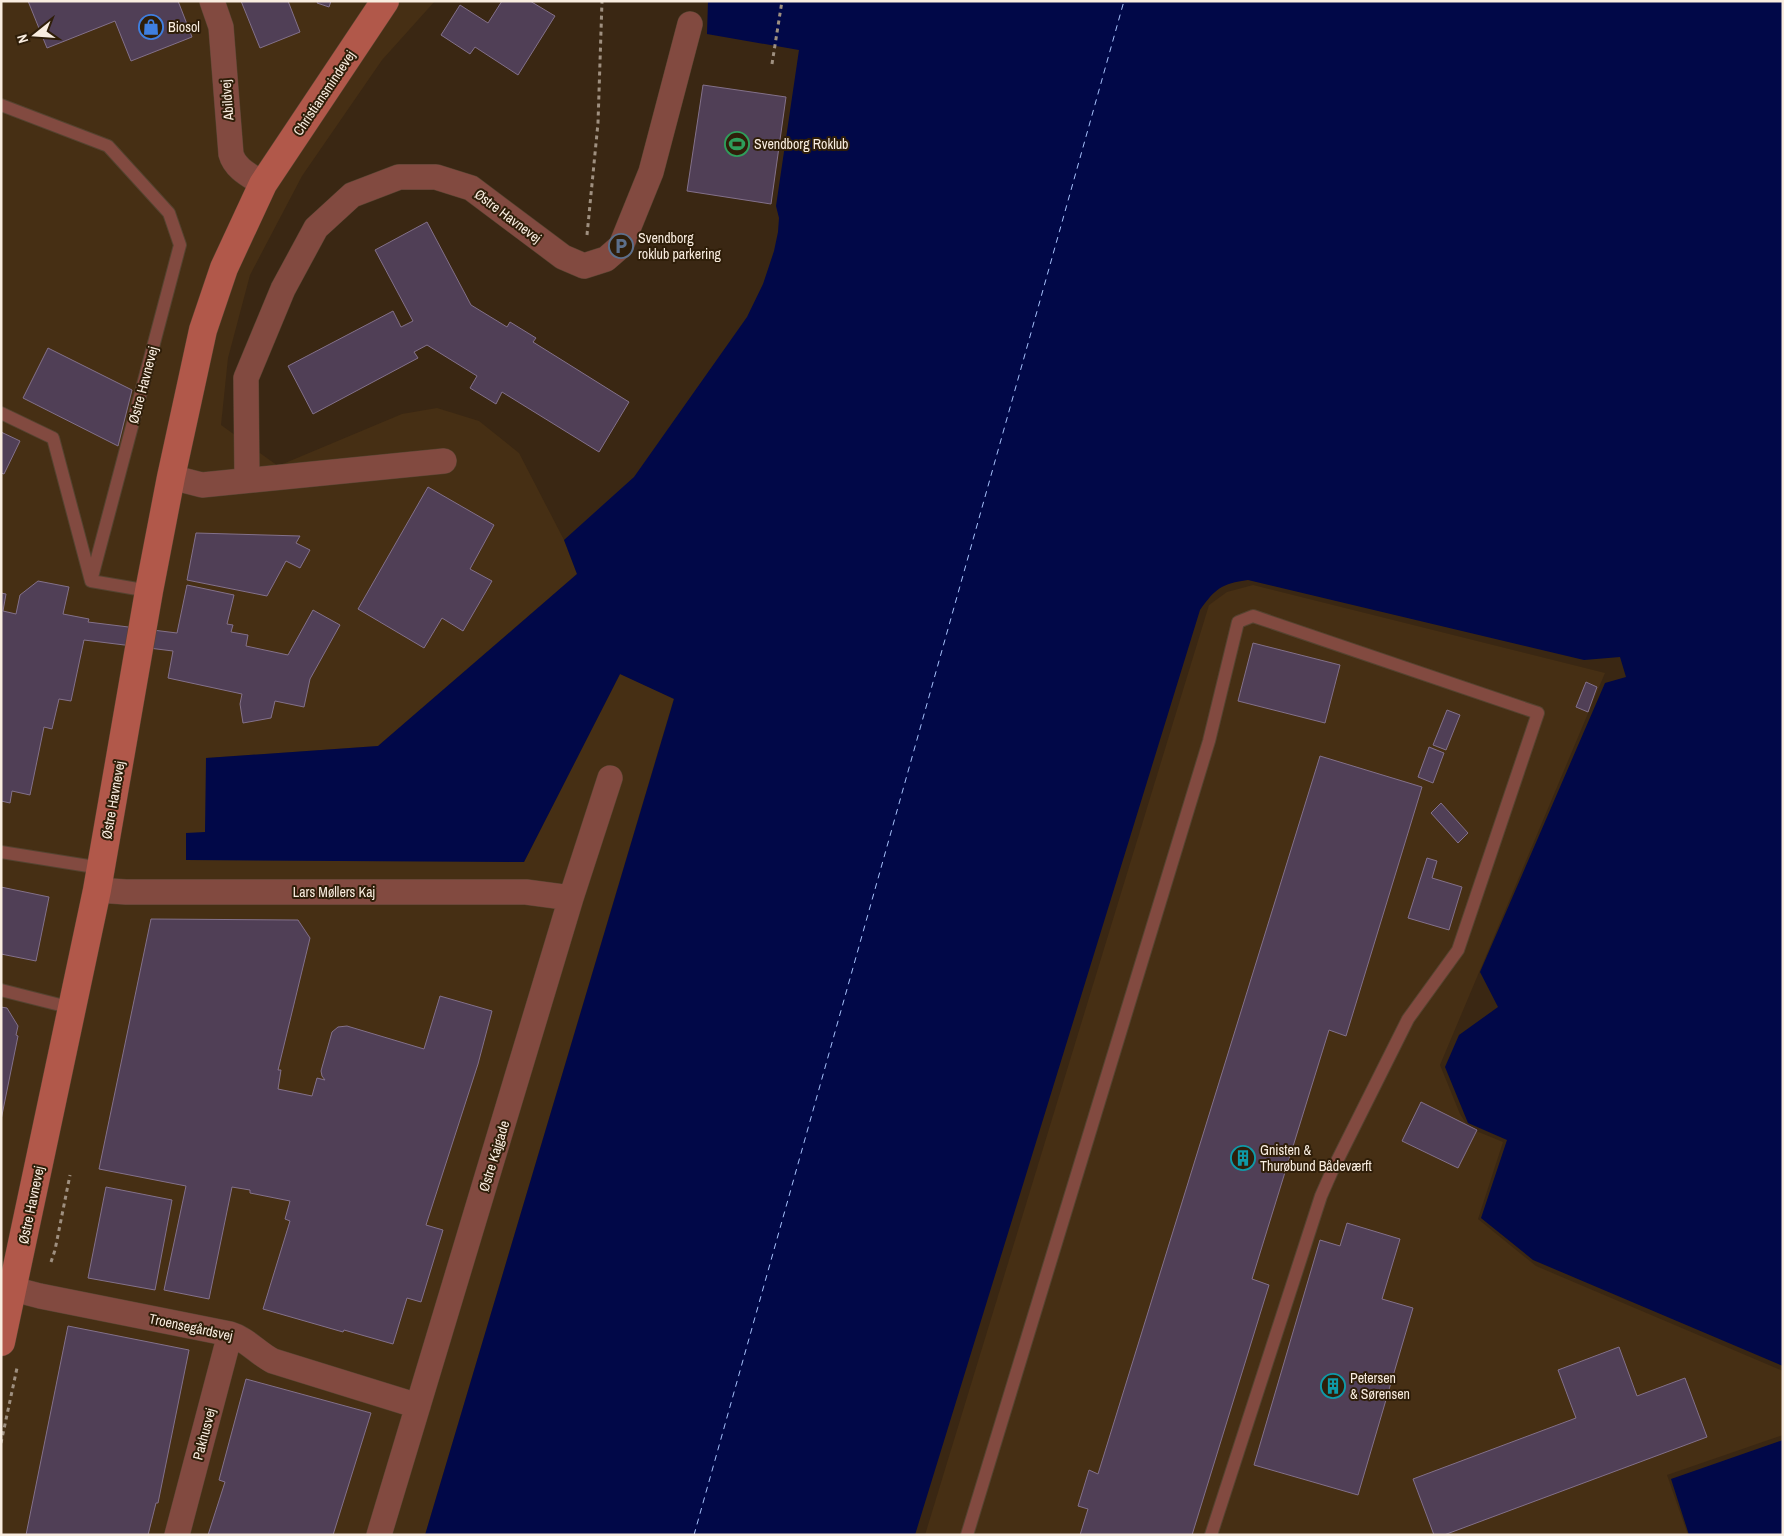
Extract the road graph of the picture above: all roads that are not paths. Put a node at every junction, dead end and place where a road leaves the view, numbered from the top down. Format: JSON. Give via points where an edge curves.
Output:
{"nodes":[{"id":1,"x":212,"y":1,"type":"edge"},
{"id":2,"x":385,"y":1,"type":"edge"},
{"id":3,"x":690,"y":24,"type":"dead end"},
{"id":4,"x":1,"y":105,"type":"edge"},
{"id":5,"x":263,"y":184,"type":"junction"},
{"id":6,"x":1,"y":413,"type":"edge"},
{"id":7,"x":444,"y":461,"type":"dead end"},
{"id":8,"x":171,"y":477,"type":"junction"},
{"id":9,"x":247,"y":480,"type":"junction"},
{"id":10,"x":91,"y":581,"type":"junction"},
{"id":11,"x":149,"y":591,"type":"junction"},
{"id":12,"x":610,"y":778,"type":"dead end"},
{"id":13,"x":1,"y":852,"type":"edge"},
{"id":14,"x":99,"y":879,"type":"junction"},
{"id":15,"x":571,"y":898,"type":"junction"},
{"id":16,"x":1,"y":990,"type":"edge"},
{"id":17,"x":72,"y":1008,"type":"junction"},
{"id":18,"x":13,"y":1289,"type":"junction"},
{"id":19,"x":230,"y":1334,"type":"junction"},
{"id":20,"x":1,"y":1342,"type":"edge"},
{"id":21,"x":418,"y":1406,"type":"junction"},
{"id":22,"x":177,"y":1535,"type":"edge"},
{"id":23,"x":379,"y":1535,"type":"edge"},
{"id":24,"x":967,"y":1535,"type":"edge"},
{"id":25,"x":1211,"y":1535,"type":"edge"}],
"edges":[{"from":1,"to":5,"type":"street","name":"Abildvej","via":[[221,27],[230,154],[238,167]]},
{"from":2,"to":5,"type":"street","name":"Christiansmindevej"},
{"from":3,"to":9,"type":"street","name":"Østre Havnevej","via":[[651,172],[621,246],[606,259],[584,266],[563,257],[471,188],[436,176],[399,178],[352,195],[316,228],[283,289],[246,378]]},
{"from":4,"to":10,"type":"lane","name":"Østre Havnevej","via":[[108,146],[168,213],[180,245]]},
{"from":5,"to":8,"type":"street","name":"Østre Havnevej","via":[[224,268],[203,330]]},
{"from":6,"to":10,"type":"lane","via":[[53,438]]},
{"from":7,"to":9,"type":"street"},
{"from":8,"to":9,"type":"street","via":[[202,485]]},
{"from":8,"to":11,"type":"street","name":"Østre Havnevej"},
{"from":10,"to":11,"type":"lane"},
{"from":11,"to":14,"type":"street","name":"Østre Havnevej"},
{"from":12,"to":15,"type":"street","name":"Østre Kajgade"},
{"from":13,"to":14,"type":"lane"},
{"from":14,"to":15,"type":"street","name":"Lars Møllers Kaj","via":[[126,892],[526,892]]},
{"from":14,"to":17,"type":"street","name":"Østre Havnevej"},
{"from":15,"to":21,"type":"street","name":"Østre Kajgade"},
{"from":16,"to":17,"type":"lane"},
{"from":17,"to":18,"type":"street","name":"Østre Havnevej"},
{"from":18,"to":19,"type":"street","name":"Troensegårdsvej"},
{"from":18,"to":20,"type":"street","name":"Østre Havnevej"},
{"from":19,"to":21,"type":"street","name":"Troensegårdsvej","via":[[273,1361]]},
{"from":19,"to":22,"type":"street","name":"Pakhusvej"},
{"from":21,"to":23,"type":"street","name":"Østre Kajgade"},
{"from":24,"to":25,"type":"lane","via":[[1209,741],[1238,622],[1253,616],[1538,713],[1458,950],[1408,1019],[1321,1196]]}]}
